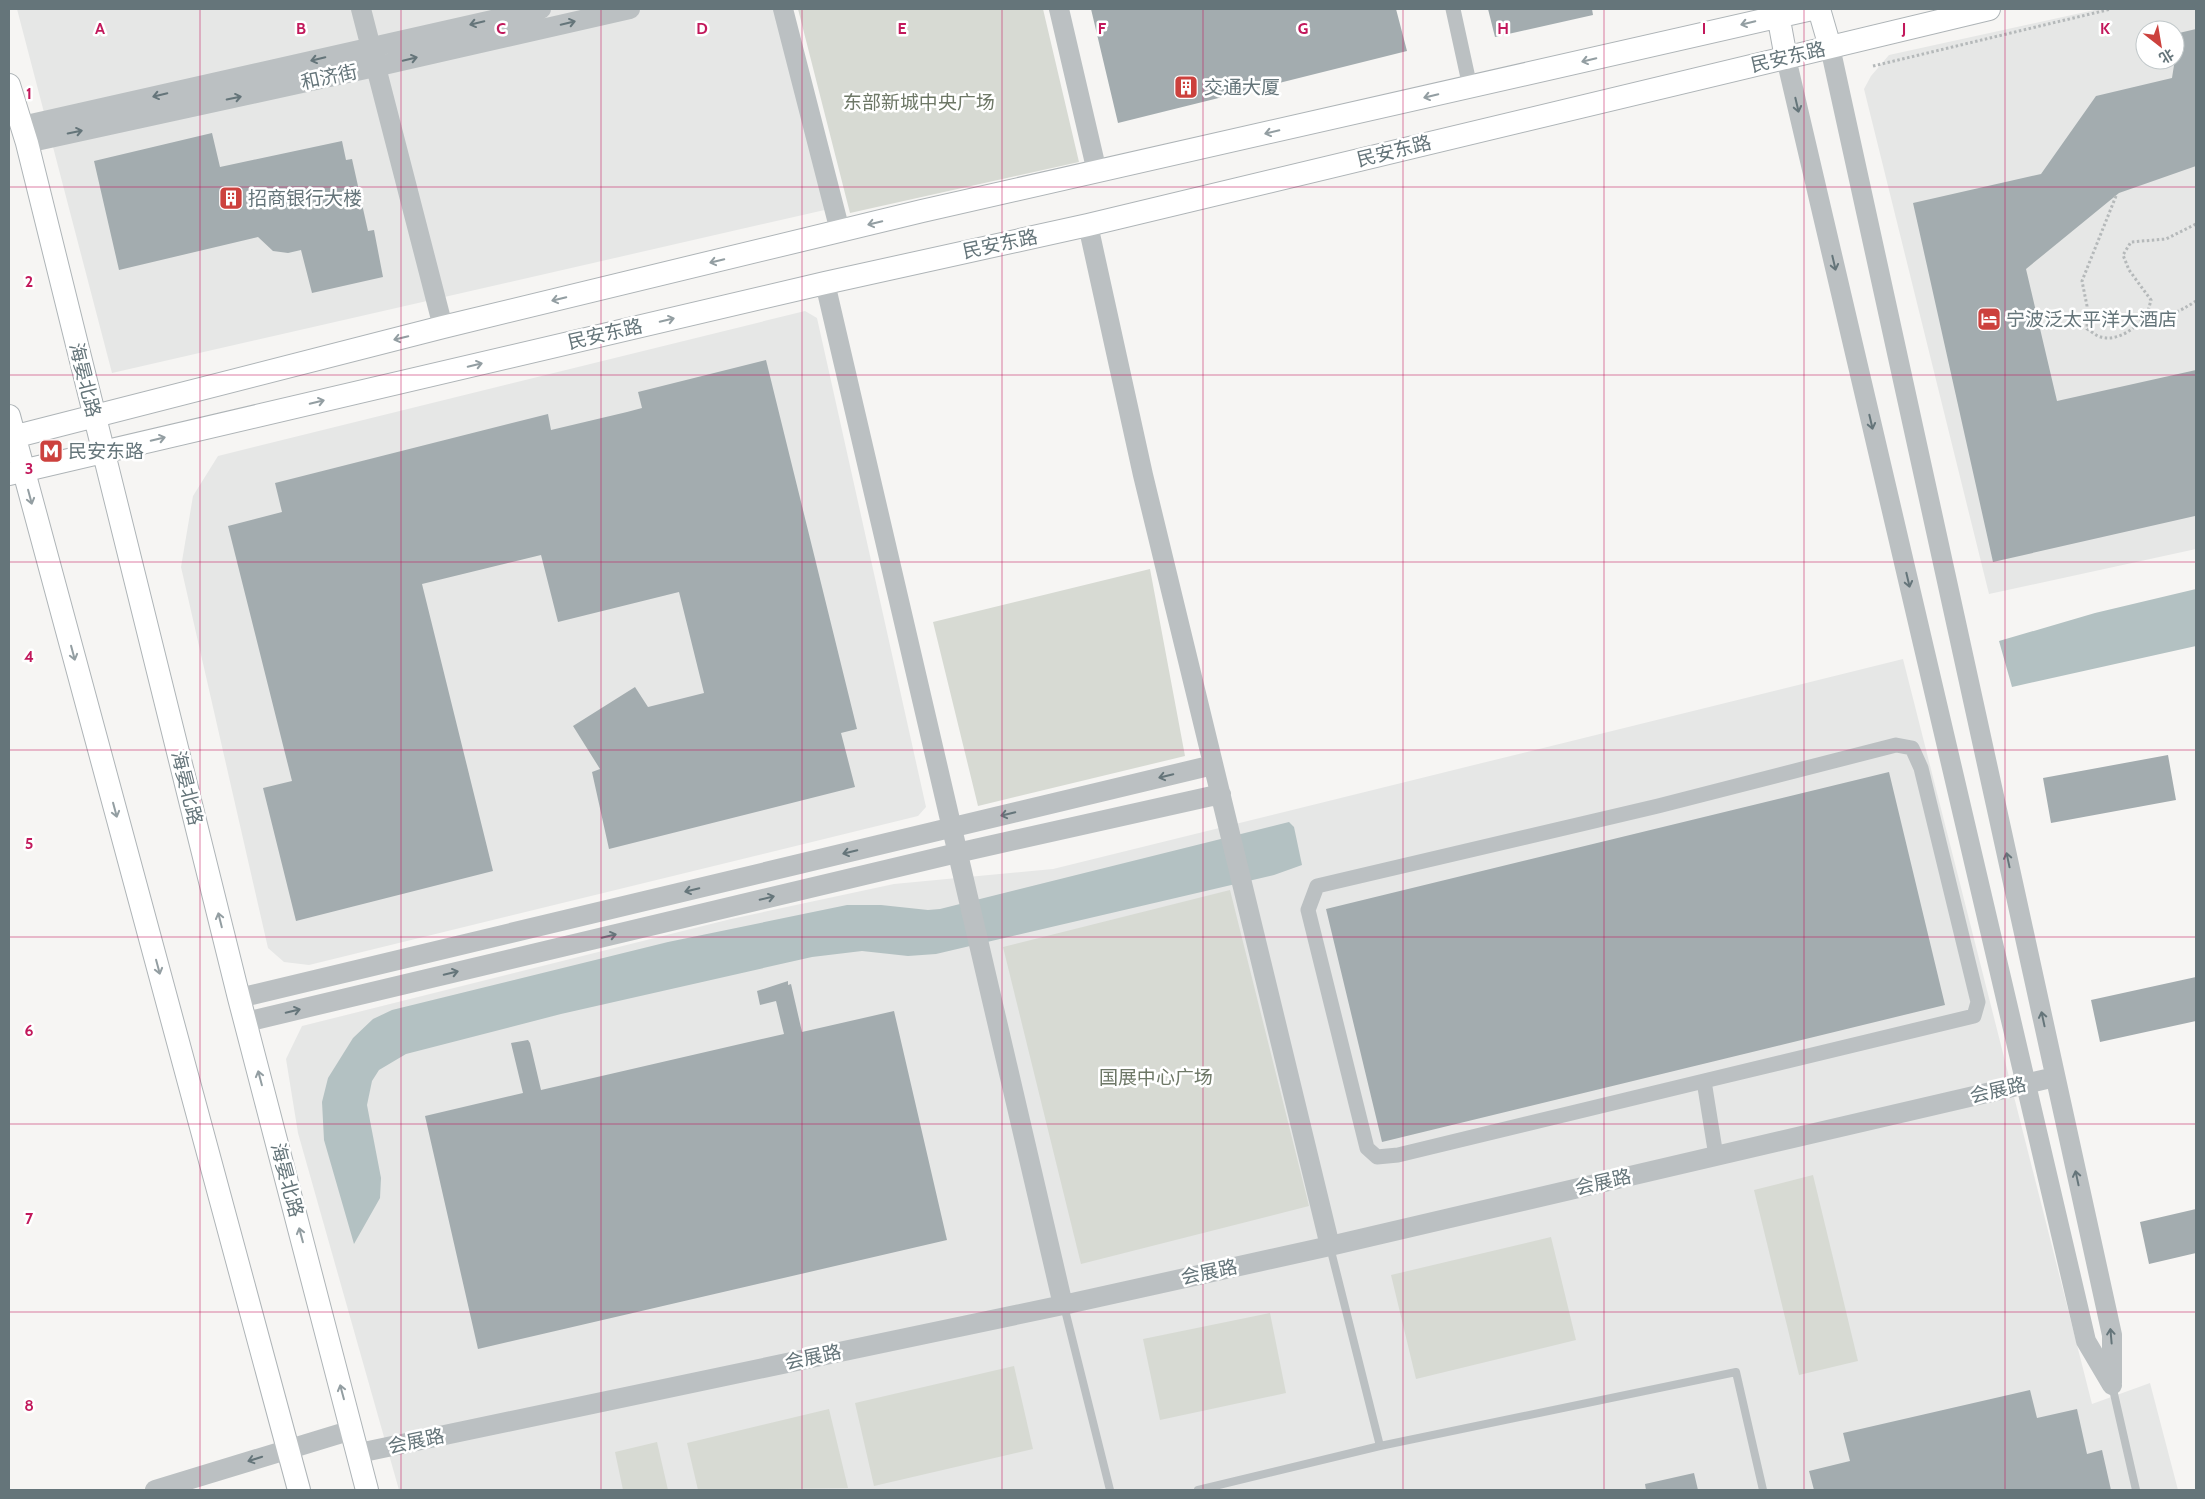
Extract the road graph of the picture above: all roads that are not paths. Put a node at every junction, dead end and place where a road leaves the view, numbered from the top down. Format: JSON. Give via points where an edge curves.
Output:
{"nodes":[{"id":1,"x":361,"y":9,"type":"edge"},
{"id":2,"x":541,"y":9,"type":"edge"},
{"id":3,"x":630,"y":9,"type":"edge"},
{"id":4,"x":783,"y":9,"type":"edge"},
{"id":5,"x":1059,"y":9,"type":"edge"},
{"id":6,"x":1454,"y":9,"type":"edge"},
{"id":7,"x":1812,"y":9,"type":"edge"},
{"id":8,"x":1819,"y":9,"type":"edge"},
{"id":9,"x":1990,"y":9,"type":"edge"},
{"id":10,"x":1778,"y":13,"type":"edge"},
{"id":11,"x":370,"y":47,"type":"junction"},
{"id":12,"x":1830,"y":47,"type":"junction"},
{"id":13,"x":1786,"y":58,"type":"junction"},
{"id":14,"x":375,"y":68,"type":"junction"},
{"id":15,"x":9,"y":85,"type":"edge"},
{"id":16,"x":1470,"y":87,"type":"junction"},
{"id":17,"x":25,"y":134,"type":"junction"},
{"id":18,"x":1097,"y":172,"type":"junction"},
{"id":19,"x":1088,"y":225,"type":"junction"},
{"id":20,"x":840,"y":231,"type":"junction"},
{"id":21,"x":825,"y":283,"type":"junction"},
{"id":22,"x":443,"y":327,"type":"junction"},
{"id":23,"x":94,"y":417,"type":"junction"},
{"id":24,"x":11,"y":430,"type":"edge"},
{"id":25,"x":104,"y":452,"type":"junction"},
{"id":26,"x":16,"y":472,"type":"edge"},
{"id":27,"x":1213,"y":765,"type":"junction"},
{"id":28,"x":1221,"y":794,"type":"junction"},
{"id":29,"x":951,"y":828,"type":"junction"},
{"id":30,"x":957,"y":853,"type":"junction"},
{"id":31,"x":239,"y":998,"type":"junction"},
{"id":32,"x":246,"y":1022,"type":"junction"},
{"id":33,"x":2056,"y":1077,"type":"junction"},
{"id":34,"x":1704,"y":1081,"type":"junction"},
{"id":35,"x":2026,"y":1084,"type":"junction"},
{"id":36,"x":1716,"y":1156,"type":"junction"},
{"id":37,"x":1330,"y":1246,"type":"junction"},
{"id":38,"x":1063,"y":1304,"type":"junction"},
{"id":39,"x":2112,"y":1385,"type":"junction"},
{"id":40,"x":352,"y":1430,"type":"junction"},
{"id":41,"x":1380,"y":1446,"type":"junction"},
{"id":42,"x":289,"y":1448,"type":"junction"},
{"id":43,"x":359,"y":1453,"type":"junction"},
{"id":44,"x":362,"y":1489,"type":"edge"},
{"id":45,"x":155,"y":1490,"type":"edge"},
{"id":46,"x":299,"y":1490,"type":"edge"},
{"id":47,"x":1110,"y":1490,"type":"edge"},
{"id":48,"x":1198,"y":1490,"type":"edge"},
{"id":49,"x":1763,"y":1490,"type":"edge"},
{"id":50,"x":2136,"y":1490,"type":"edge"}],
"edges":[{"from":1,"to":11,"type":"street"},
{"from":2,"to":11,"type":"street","name":"和济街","one_way":true},
{"from":14,"to":3,"type":"street","name":"和济街","one_way":true},
{"from":4,"to":20,"type":"street"},
{"from":5,"to":18,"type":"street"},
{"from":6,"to":16,"type":"street"},
{"from":7,"to":10,"type":"main road"},
{"from":8,"to":12,"type":"main road"},
{"from":9,"to":12,"type":"main road","name":"民安东路"},
{"from":10,"to":13,"type":"main road"},
{"from":10,"to":16,"type":"main road","one_way":true},
{"from":11,"to":14,"type":"street"},
{"from":11,"to":17,"type":"street","name":"和济街","one_way":true},
{"from":12,"to":13,"type":"main road","name":"民安东路"},
{"from":33,"to":12,"type":"street","one_way":true},
{"from":13,"to":19,"type":"main road","name":"民安东路"},
{"from":13,"to":35,"type":"street","one_way":true},
{"from":17,"to":14,"type":"street","name":"和济街","one_way":true},
{"from":14,"to":22,"type":"street"},
{"from":15,"to":17,"type":"main road","name":"海晏北路"},
{"from":16,"to":18,"type":"main road","one_way":true},
{"from":17,"to":23,"type":"main road","name":"海晏北路"},
{"from":18,"to":20,"type":"main road","one_way":true},
{"from":19,"to":21,"type":"main road","name":"民安东路"},
{"from":19,"to":27,"type":"street","via":[[1142,476]]},
{"from":20,"to":22,"type":"main road","one_way":true},
{"from":25,"to":21,"type":"main road","name":"民安东路","one_way":true},
{"from":21,"to":29,"type":"street"},
{"from":22,"to":23,"type":"main road","one_way":true},
{"from":23,"to":24,"type":"main road"},
{"from":23,"to":25,"type":"main road","name":"海晏北路"},
{"from":24,"to":26,"type":"main road"},
{"from":25,"to":26,"type":"main road","name":"民安东路"},
{"from":31,"to":25,"type":"main road","name":"海晏北路","one_way":true},
{"from":26,"to":42,"type":"main road","one_way":true},
{"from":27,"to":28,"type":"street"},
{"from":27,"to":29,"type":"street","one_way":true},
{"from":28,"to":30,"type":"street"},
{"from":28,"to":37,"type":"street"},
{"from":29,"to":30,"type":"street"},
{"from":29,"to":31,"type":"street","one_way":true},
{"from":32,"to":30,"type":"street","one_way":true},
{"from":30,"to":38,"type":"street"},
{"from":31,"to":32,"type":"main road","name":"海晏北路"},
{"from":40,"to":32,"type":"main road","name":"海晏北路","one_way":true},
{"from":33,"to":35,"type":"street","name":"会展路"},
{"from":39,"to":33,"type":"street","one_way":true,"via":[[2112,1335]]},
{"from":34,"to":34,"type":"street","via":[[1398,1156],[1376,1157],[1366,1148],[1308,910],[1317,886],[1658,806],[1896,745],[1912,748],[1920,768],[1978,1002],[1974,1016]]},
{"from":34,"to":36,"type":"street"},
{"from":35,"to":36,"type":"street","name":"会展路"},
{"from":35,"to":39,"type":"street","via":[[2086,1341]]},
{"from":36,"to":37,"type":"street","name":"会展路"},
{"from":37,"to":38,"type":"street","name":"会展路"},
{"from":37,"to":41,"type":"lane"},
{"from":38,"to":43,"type":"street","name":"会展路"},
{"from":38,"to":47,"type":"lane"},
{"from":39,"to":50,"type":"lane"},
{"from":40,"to":42,"type":"street"},
{"from":40,"to":43,"type":"main road","name":"海晏北路"},
{"from":41,"to":48,"type":"lane"},
{"from":41,"to":49,"type":"lane","via":[[1736,1372]]},
{"from":42,"to":45,"type":"street","one_way":true},
{"from":42,"to":46,"type":"main road"},
{"from":43,"to":44,"type":"main road","name":"海晏北路"}]}
